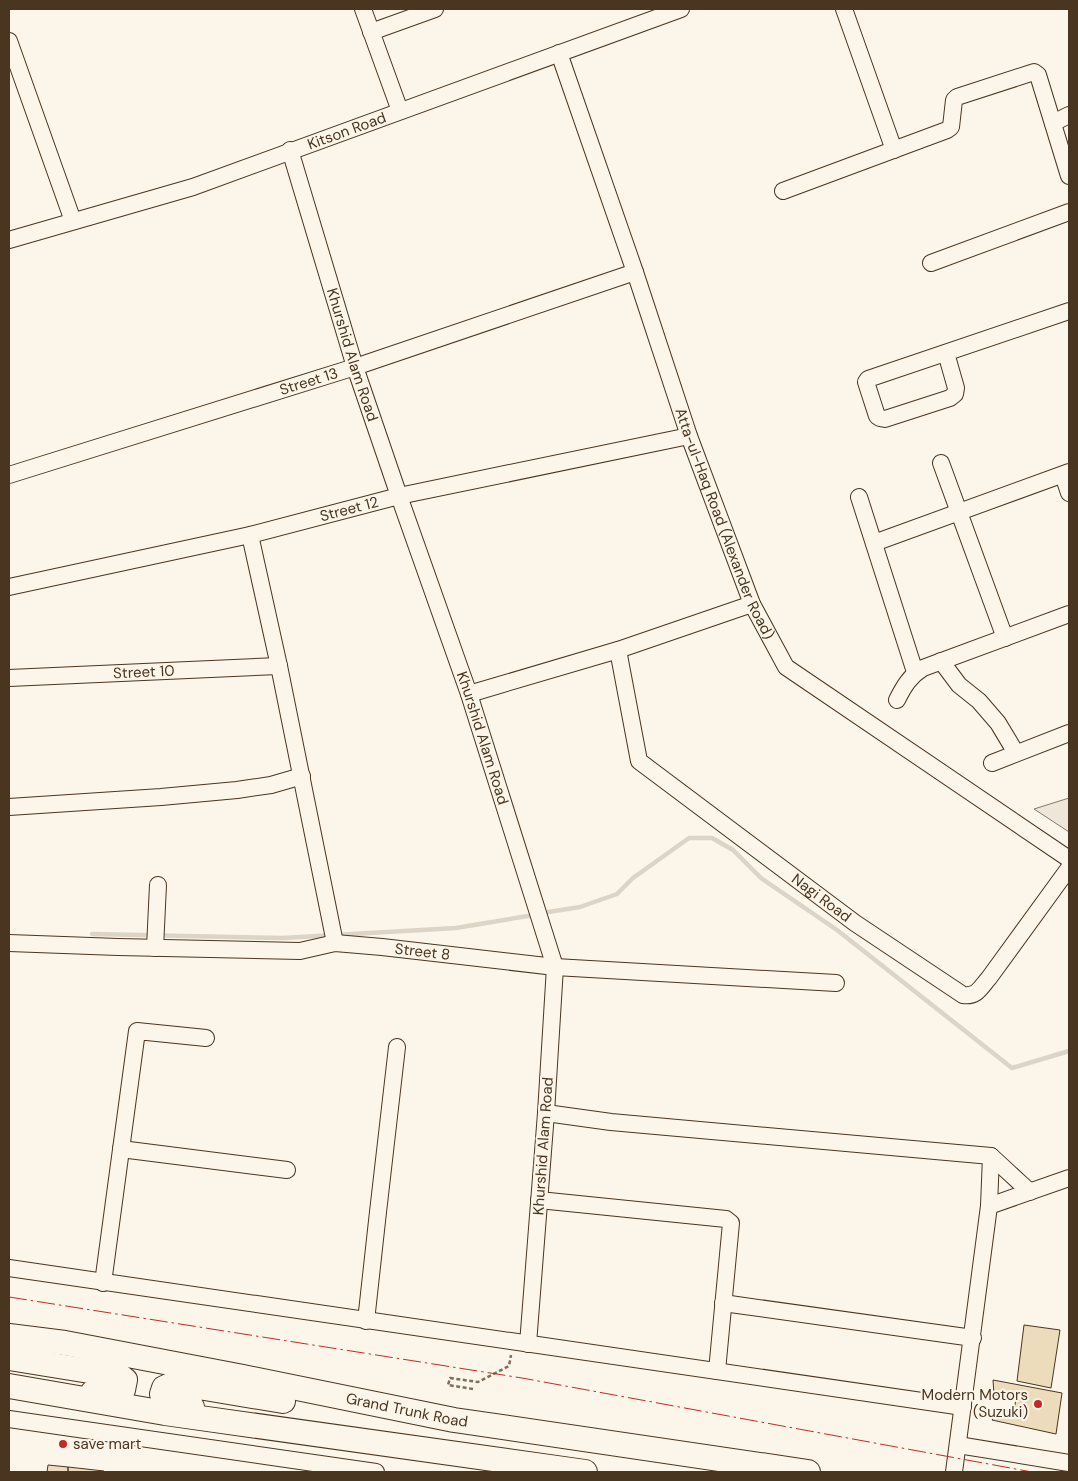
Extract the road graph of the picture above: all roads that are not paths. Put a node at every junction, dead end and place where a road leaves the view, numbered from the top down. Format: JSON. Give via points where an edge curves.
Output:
{"nodes":[{"id":1,"x":363,"y":9,"type":"edge"},
{"id":2,"x":435,"y":9,"type":"edge"},
{"id":3,"x":681,"y":9,"type":"edge"},
{"id":4,"x":844,"y":9,"type":"edge"},
{"id":5,"x":371,"y":32,"type":"junction"},
{"id":6,"x":9,"y":41,"type":"edge"},
{"id":7,"x":559,"y":53,"type":"junction"},
{"id":8,"x":15,"y":77,"type":"edge"},
{"id":9,"x":400,"y":110,"type":"junction"},
{"id":10,"x":1069,"y":115,"type":"edge"},
{"id":11,"x":1053,"y":123,"type":"junction"},
{"id":12,"x":290,"y":150,"type":"junction"},
{"id":13,"x":894,"y":150,"type":"junction"},
{"id":14,"x":1069,"y":176,"type":"edge"},
{"id":15,"x":782,"y":191,"type":"dead end"},
{"id":16,"x":1069,"y":212,"type":"edge"},
{"id":17,"x":73,"y":221,"type":"junction"},
{"id":18,"x":9,"y":240,"type":"edge"},
{"id":19,"x":931,"y":263,"type":"dead end"},
{"id":20,"x":635,"y":272,"type":"junction"},
{"id":21,"x":1069,"y":312,"type":"edge"},
{"id":22,"x":946,"y":353,"type":"junction"},
{"id":23,"x":355,"y":366,"type":"junction"},
{"id":24,"x":690,"y":436,"type":"junction"},
{"id":25,"x":941,"y":464,"type":"dead end"},
{"id":26,"x":1066,"y":474,"type":"edge"},
{"id":27,"x":9,"y":475,"type":"edge"},
{"id":28,"x":1069,"y":493,"type":"edge"},
{"id":29,"x":399,"y":496,"type":"junction"},
{"id":30,"x":859,"y":497,"type":"dead end"},
{"id":31,"x":959,"y":512,"type":"junction"},
{"id":32,"x":250,"y":535,"type":"junction"},
{"id":33,"x":874,"y":544,"type":"junction"},
{"id":34,"x":9,"y":587,"type":"edge"},
{"id":35,"x":752,"y":604,"type":"junction"},
{"id":36,"x":1069,"y":614,"type":"edge"},
{"id":37,"x":1005,"y":638,"type":"junction"},
{"id":38,"x":618,"y":650,"type":"junction"},
{"id":39,"x":940,"y":661,"type":"junction"},
{"id":40,"x":280,"y":666,"type":"junction"},
{"id":41,"x":916,"y":672,"type":"junction"},
{"id":42,"x":9,"y":678,"type":"edge"},
{"id":43,"x":469,"y":694,"type":"junction"},
{"id":44,"x":897,"y":700,"type":"dead end"},
{"id":45,"x":1069,"y":733,"type":"edge"},
{"id":46,"x":1016,"y":753,"type":"junction"},
{"id":47,"x":992,"y":763,"type":"dead end"},
{"id":48,"x":302,"y":776,"type":"junction"},
{"id":49,"x":9,"y":807,"type":"edge"},
{"id":50,"x":1069,"y":859,"type":"edge"},
{"id":51,"x":1069,"y":868,"type":"edge"},
{"id":52,"x":158,"y":886,"type":"dead end"},
{"id":53,"x":334,"y":936,"type":"junction"},
{"id":54,"x":156,"y":939,"type":"junction"},
{"id":55,"x":9,"y":943,"type":"edge"},
{"id":56,"x":555,"y":967,"type":"junction"},
{"id":57,"x":836,"y":983,"type":"dead end"},
{"id":58,"x":206,"y":1038,"type":"dead end"},
{"id":59,"x":397,"y":1047,"type":"dead end"},
{"id":60,"x":546,"y":1113,"type":"junction"},
{"id":61,"x":121,"y":1148,"type":"junction"},
{"id":62,"x":991,"y":1156,"type":"junction"},
{"id":63,"x":287,"y":1170,"type":"dead end"},
{"id":64,"x":1069,"y":1178,"type":"edge"},
{"id":65,"x":1030,"y":1192,"type":"junction"},
{"id":66,"x":539,"y":1200,"type":"junction"},
{"id":67,"x":989,"y":1206,"type":"junction"},
{"id":68,"x":9,"y":1268,"type":"edge"},
{"id":69,"x":103,"y":1283,"type":"junction"},
{"id":70,"x":723,"y":1303,"type":"junction"},
{"id":71,"x":366,"y":1320,"type":"junction"},
{"id":72,"x":9,"y":1336,"type":"edge"},
{"id":73,"x":973,"y":1338,"type":"junction"},
{"id":74,"x":520,"y":1343,"type":"junction"},
{"id":75,"x":9,"y":1358,"type":"edge"},
{"id":76,"x":717,"y":1371,"type":"junction"},
{"id":77,"x":9,"y":1386,"type":"edge"},
{"id":78,"x":46,"y":1392,"type":"junction"},
{"id":79,"x":963,"y":1407,"type":"junction"},
{"id":80,"x":9,"y":1419,"type":"edge"},
{"id":81,"x":454,"y":1420,"type":"junction"},
{"id":82,"x":356,"y":1440,"type":"junction"},
{"id":83,"x":958,"y":1444,"type":"junction"},
{"id":84,"x":1069,"y":1463,"type":"edge"},
{"id":85,"x":305,"y":1467,"type":"edge"},
{"id":86,"x":550,"y":1470,"type":"edge"},
{"id":87,"x":376,"y":1472,"type":"edge"},
{"id":88,"x":585,"y":1472,"type":"edge"},
{"id":89,"x":808,"y":1472,"type":"edge"},
{"id":90,"x":954,"y":1472,"type":"edge"}],
"edges":[{"from":1,"to":5,"type":"street"},
{"from":2,"to":5,"type":"street"},
{"from":3,"to":7,"type":"street","name":"Kitson Road"},
{"from":4,"to":13,"type":"street"},
{"from":5,"to":9,"type":"street"},
{"from":6,"to":8,"type":"street"},
{"from":7,"to":9,"type":"street","name":"Kitson Road"},
{"from":7,"to":20,"type":"street","name":"Atta-ul-Haq Road (Alexander Road)"},
{"from":8,"to":17,"type":"street"},
{"from":9,"to":12,"type":"street","name":"Kitson Road"},
{"from":10,"to":11,"type":"street"},
{"from":11,"to":13,"type":"street","via":[[1038,75],[1034,72],[957,96],[952,126]]},
{"from":11,"to":14,"type":"street"},
{"from":12,"to":17,"type":"street","name":"Kitson Road","via":[[194,187]]},
{"from":12,"to":23,"type":"street","name":"Khurshid Alam Road"},
{"from":13,"to":15,"type":"street"},
{"from":16,"to":19,"type":"street"},
{"from":17,"to":18,"type":"street","name":"Kitson Road"},
{"from":20,"to":23,"type":"street","name":"Street 13"},
{"from":20,"to":24,"type":"street","name":"Atta-ul-Haq Road (Alexander Road)"},
{"from":21,"to":22,"type":"street"},
{"from":22,"to":22,"type":"street","via":[[956,388],[950,398],[885,419],[877,416],[866,382],[868,378]]},
{"from":23,"to":27,"type":"street","name":"Street 13"},
{"from":23,"to":29,"type":"street","name":"Khurshid Alam Road"},
{"from":24,"to":29,"type":"street","name":"Street 12"},
{"from":24,"to":35,"type":"street","name":"Atta-ul-Haq Road (Alexander Road)"},
{"from":25,"to":31,"type":"street"},
{"from":26,"to":28,"type":"street"},
{"from":26,"to":31,"type":"street"},
{"from":29,"to":32,"type":"street","name":"Street 12"},
{"from":29,"to":43,"type":"street","name":"Khurshid Alam Road"},
{"from":30,"to":33,"type":"street"},
{"from":31,"to":33,"type":"street"},
{"from":31,"to":37,"type":"street"},
{"from":32,"to":34,"type":"street","name":"Street 12"},
{"from":32,"to":40,"type":"street"},
{"from":33,"to":41,"type":"street"},
{"from":35,"to":38,"type":"street"},
{"from":35,"to":50,"type":"street","name":"Atta-ul-Haq Road (Alexander Road)","via":[[786,667]]},
{"from":36,"to":37,"type":"street"},
{"from":37,"to":39,"type":"street"},
{"from":38,"to":43,"type":"street"},
{"from":38,"to":51,"type":"street","name":"Nagi Road","via":[[639,762],[855,923],[963,995],[977,992],[989,978]]},
{"from":39,"to":41,"type":"street"},
{"from":39,"to":46,"type":"street","via":[[959,685],[998,723]]},
{"from":40,"to":42,"type":"street","name":"Street 10"},
{"from":40,"to":48,"type":"street"},
{"from":41,"to":44,"type":"street","via":[[904,685]]},
{"from":43,"to":56,"type":"street","name":"Khurshid Alam Road"},
{"from":45,"to":46,"type":"street"},
{"from":46,"to":47,"type":"street"},
{"from":48,"to":49,"type":"street","via":[[237,790]]},
{"from":48,"to":53,"type":"street"},
{"from":52,"to":54,"type":"street"},
{"from":53,"to":54,"type":"street","name":"Street 8","via":[[300,951]]},
{"from":53,"to":56,"type":"street","name":"Street 8","via":[[382,947]]},
{"from":54,"to":55,"type":"street","name":"Street 8"},
{"from":56,"to":57,"type":"street","name":"Street 8"},
{"from":56,"to":60,"type":"street","name":"Khurshid Alam Road"},
{"from":58,"to":61,"type":"street","via":[[137,1031]]},
{"from":59,"to":71,"type":"street"},
{"from":60,"to":62,"type":"street","via":[[611,1122]]},
{"from":60,"to":66,"type":"street","name":"Khurshid Alam Road"},
{"from":61,"to":63,"type":"street"},
{"from":61,"to":69,"type":"street"},
{"from":62,"to":65,"type":"street"},
{"from":62,"to":67,"type":"street"},
{"from":64,"to":65,"type":"street"},
{"from":65,"to":67,"type":"street"},
{"from":66,"to":70,"type":"street","via":[[726,1220],[731,1223]]},
{"from":66,"to":74,"type":"street","name":"Khurshid Alam Road"},
{"from":67,"to":73,"type":"street"},
{"from":68,"to":69,"type":"street"},
{"from":69,"to":71,"type":"street"},
{"from":70,"to":73,"type":"street"},
{"from":70,"to":76,"type":"street"},
{"from":71,"to":74,"type":"street"},
{"from":72,"to":81,"type":"highway","name":"Grand Trunk Road","via":[[65,1343]]},
{"from":73,"to":79,"type":"street"},
{"from":74,"to":76,"type":"street"},
{"from":75,"to":78,"type":"highway","via":[[120,1376],[125,1380],[124,1390],[119,1392]]},
{"from":76,"to":79,"type":"street"},
{"from":77,"to":78,"type":"highway"},
{"from":78,"to":82,"type":"highway","via":[[165,1414]]},
{"from":79,"to":83,"type":"street"},
{"from":80,"to":85,"type":"street"},
{"from":81,"to":82,"type":"highway","via":[[328,1408],[175,1383],[162,1391],[168,1402]]},
{"from":81,"to":89,"type":"highway","name":"Grand Trunk Road"},
{"from":82,"to":86,"type":"highway"},
{"from":83,"to":84,"type":"street"},
{"from":83,"to":90,"type":"street"},
{"from":85,"to":87,"type":"street"},
{"from":86,"to":88,"type":"highway"}]}
